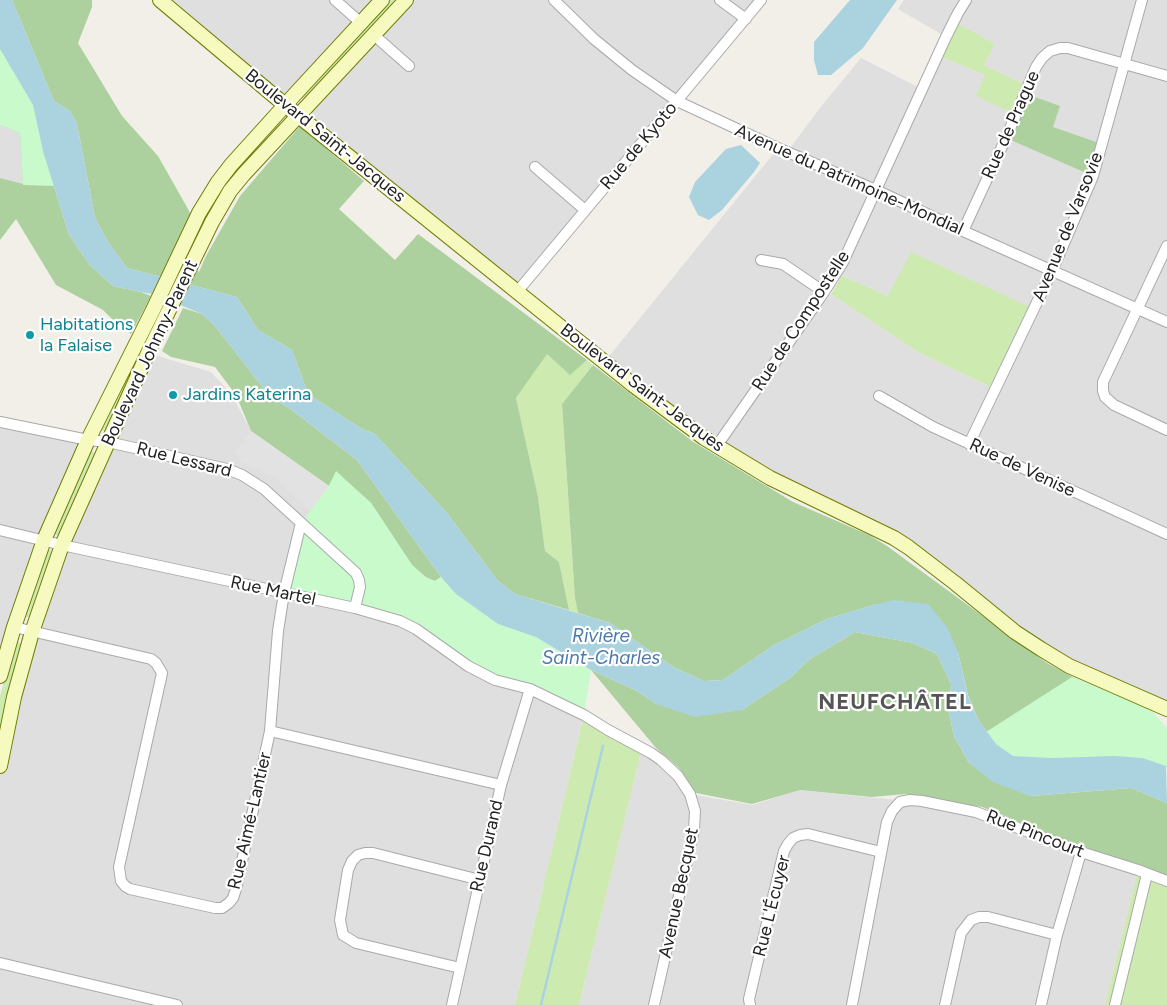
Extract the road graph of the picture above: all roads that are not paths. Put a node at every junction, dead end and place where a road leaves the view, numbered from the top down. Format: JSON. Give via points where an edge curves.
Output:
{"nodes":[{"id":1,"x":160,"y":0,"type":"edge"},
{"id":2,"x":335,"y":0,"type":"edge"},
{"id":3,"x":382,"y":0,"type":"edge"},
{"id":4,"x":406,"y":0,"type":"edge"},
{"id":5,"x":554,"y":0,"type":"edge"},
{"id":6,"x":720,"y":0,"type":"edge"},
{"id":7,"x":761,"y":0,"type":"edge"},
{"id":8,"x":966,"y":0,"type":"edge"},
{"id":9,"x":1142,"y":0,"type":"edge"},
{"id":10,"x":746,"y":19,"type":"junction"},
{"id":11,"x":361,"y":23,"type":"junction"},
{"id":12,"x":374,"y":35,"type":"junction"},
{"id":13,"x":1124,"y":65,"type":"junction"},
{"id":14,"x":410,"y":66,"type":"dead end"},
{"id":15,"x":1167,"y":76,"type":"edge"},
{"id":16,"x":677,"y":101,"type":"junction"},
{"id":17,"x":286,"y":106,"type":"junction"},
{"id":18,"x":298,"y":115,"type":"junction"},
{"id":19,"x":535,"y":167,"type":"dead end"},
{"id":20,"x":876,"y":190,"type":"junction"},
{"id":21,"x":585,"y":210,"type":"junction"},
{"id":22,"x":963,"y":231,"type":"junction"},
{"id":23,"x":1167,"y":246,"type":"edge"},
{"id":24,"x":761,"y":260,"type":"dead end"},
{"id":25,"x":1052,"y":271,"type":"junction"},
{"id":26,"x":517,"y":292,"type":"junction"},
{"id":27,"x":824,"y":292,"type":"junction"},
{"id":28,"x":1138,"y":308,"type":"junction"},
{"id":29,"x":1167,"y":322,"type":"edge"},
{"id":30,"x":880,"y":396,"type":"dead end"},
{"id":31,"x":0,"y":422,"type":"edge"},
{"id":32,"x":1167,"y":430,"type":"edge"},
{"id":33,"x":88,"y":440,"type":"junction"},
{"id":34,"x":108,"y":442,"type":"junction"},
{"id":35,"x":969,"y":444,"type":"junction"},
{"id":36,"x":716,"y":447,"type":"junction"},
{"id":37,"x":301,"y":523,"type":"junction"},
{"id":38,"x":0,"y":530,"type":"edge"},
{"id":39,"x":1167,"y":534,"type":"edge"},
{"id":40,"x":44,"y":540,"type":"junction"},
{"id":41,"x":62,"y":545,"type":"junction"},
{"id":42,"x":284,"y":593,"type":"junction"},
{"id":43,"x":355,"y":608,"type":"junction"},
{"id":44,"x":14,"y":627,"type":"junction"},
{"id":45,"x":32,"y":632,"type":"junction"},
{"id":46,"x":0,"y":676,"type":"edge"},
{"id":47,"x":530,"y":690,"type":"junction"},
{"id":48,"x":1167,"y":709,"type":"edge"},
{"id":49,"x":270,"y":732,"type":"junction"},
{"id":50,"x":0,"y":766,"type":"edge"},
{"id":51,"x":501,"y":785,"type":"junction"},
{"id":52,"x":881,"y":852,"type":"junction"},
{"id":53,"x":1080,"y":852,"type":"junction"},
{"id":54,"x":1147,"y":874,"type":"junction"},
{"id":55,"x":480,"y":880,"type":"junction"},
{"id":56,"x":1167,"y":881,"type":"edge"},
{"id":57,"x":1057,"y":935,"type":"junction"},
{"id":58,"x":0,"y":963,"type":"edge"},
{"id":59,"x":460,"y":968,"type":"junction"},
{"id":60,"x":177,"y":1005,"type":"edge"},
{"id":61,"x":452,"y":1005,"type":"edge"},
{"id":62,"x":654,"y":1005,"type":"edge"},
{"id":63,"x":750,"y":1005,"type":"edge"},
{"id":64,"x":852,"y":1005,"type":"edge"},
{"id":65,"x":945,"y":1005,"type":"edge"},
{"id":66,"x":1041,"y":1005,"type":"edge"},
{"id":67,"x":1115,"y":1005,"type":"edge"}],
"edges":[{"from":1,"to":17,"type":"street","name":"Boulevard Saint-Jacques"},
{"from":2,"to":11,"type":"street"},
{"from":3,"to":11,"type":"street","name":"Boulevard Johnny-Parent"},
{"from":4,"to":12,"type":"street","name":"Boulevard Johnny-Parent"},
{"from":5,"to":16,"type":"street","name":"Avenue du Patrimoine-Mondial","via":[[616,58]]},
{"from":6,"to":10,"type":"street"},
{"from":7,"to":10,"type":"street","name":"Rue de Kyoto"},
{"from":8,"to":20,"type":"street","name":"Rue de Compostelle"},
{"from":9,"to":13,"type":"street","name":"Avenue de Varsovie"},
{"from":10,"to":16,"type":"street","name":"Rue de Kyoto"},
{"from":11,"to":17,"type":"street","name":"Boulevard Johnny-Parent"},
{"from":12,"to":14,"type":"street"},
{"from":12,"to":18,"type":"street","name":"Boulevard Johnny-Parent"},
{"from":13,"to":15,"type":"street","name":"Rue de Prague"},
{"from":13,"to":22,"type":"street","name":"Rue de Prague","via":[[1068,48],[1050,51],[1042,58]]},
{"from":13,"to":25,"type":"street","name":"Avenue de Varsovie","via":[[1092,176]]},
{"from":16,"to":20,"type":"street","name":"Avenue du Patrimoine-Mondial"},
{"from":16,"to":21,"type":"street","name":"Rue de Kyoto"},
{"from":17,"to":18,"type":"street","name":"Boulevard Saint-Jacques"},
{"from":17,"to":33,"type":"street","name":"Boulevard Johnny-Parent","via":[[231,165],[199,213]]},
{"from":18,"to":26,"type":"street","name":"Boulevard Saint-Jacques"},
{"from":18,"to":34,"type":"street","name":"Boulevard Johnny-Parent","via":[[230,191],[148,353]]},
{"from":19,"to":21,"type":"street"},
{"from":20,"to":22,"type":"street","name":"Avenue du Patrimoine-Mondial"},
{"from":20,"to":27,"type":"street","name":"Rue de Compostelle","via":[[843,262]]},
{"from":21,"to":26,"type":"street","name":"Rue de Kyoto"},
{"from":22,"to":25,"type":"street","name":"Avenue du Patrimoine-Mondial"},
{"from":23,"to":28,"type":"street"},
{"from":24,"to":27,"type":"street","via":[[783,264]]},
{"from":25,"to":28,"type":"street","name":"Avenue du Patrimoine-Mondial"},
{"from":25,"to":35,"type":"street","name":"Avenue de Varsovie"},
{"from":26,"to":36,"type":"street","name":"Boulevard Saint-Jacques"},
{"from":27,"to":36,"type":"street","name":"Rue de Compostelle"},
{"from":28,"to":29,"type":"street","name":"Avenue du Patrimoine-Mondial"},
{"from":28,"to":32,"type":"street","via":[[1103,382],[1103,391],[1105,398],[1114,406]]},
{"from":30,"to":35,"type":"street","name":"Rue de Venise"},
{"from":31,"to":33,"type":"street","name":"Rue Lessard"},
{"from":33,"to":34,"type":"street","name":"Rue Lessard"},
{"from":33,"to":40,"type":"street","name":"Boulevard Johnny-Parent"},
{"from":34,"to":37,"type":"street","name":"Rue Lessard","via":[[227,468],[264,489]]},
{"from":34,"to":41,"type":"street","name":"Boulevard Johnny-Parent"},
{"from":35,"to":39,"type":"street","name":"Rue de Venise"},
{"from":36,"to":48,"type":"street","name":"Boulevard Saint-Jacques","via":[[770,478],[894,538],[1015,632],[1069,666]]},
{"from":37,"to":42,"type":"street","name":"Rue Aimé-Lantier"},
{"from":37,"to":43,"type":"street","name":"Rue Lessard","via":[[356,573],[360,587]]},
{"from":38,"to":40,"type":"street","name":"Rue Martel"},
{"from":40,"to":41,"type":"street","name":"Rue Martel"},
{"from":40,"to":44,"type":"street","name":"Boulevard Johnny-Parent"},
{"from":41,"to":42,"type":"street","name":"Rue Martel"},
{"from":41,"to":45,"type":"street","name":"Boulevard Johnny-Parent"},
{"from":42,"to":43,"type":"street","name":"Rue Martel"},
{"from":42,"to":49,"type":"street","name":"Rue Aimé-Lantier"},
{"from":43,"to":47,"type":"street","name":"Rue Martel","via":[[416,629],[468,666],[495,680]]},
{"from":44,"to":45,"type":"street","name":"Rue Aimé-Lantier"},
{"from":44,"to":46,"type":"street","name":"Boulevard Johnny-Parent"},
{"from":45,"to":49,"type":"street","name":"Rue Aimé-Lantier","via":[[151,659],[162,673],[119,867],[121,881],[130,889],[215,908],[229,903],[236,889]]},
{"from":45,"to":50,"type":"street","name":"Boulevard Johnny-Parent"},
{"from":47,"to":51,"type":"street","name":"Rue Durand"},
{"from":47,"to":62,"type":"street","name":"Avenue Becquet","via":[[584,715],[646,750],[678,776],[690,794],[695,812],[694,830]]},
{"from":49,"to":51,"type":"street"},
{"from":51,"to":55,"type":"street","name":"Rue Durand"},
{"from":52,"to":53,"type":"street","name":"Rue Pincourt","via":[[892,811],[900,802],[910,800],[976,812]]},
{"from":52,"to":63,"type":"street","name":"Rue L'Écuyer","via":[[808,834],[793,838],[784,851]]},
{"from":52,"to":64,"type":"street"},
{"from":53,"to":54,"type":"street","name":"Rue Pincourt"},
{"from":53,"to":57,"type":"street"},
{"from":54,"to":56,"type":"street","name":"Rue Pincourt"},
{"from":54,"to":67,"type":"street"},
{"from":55,"to":59,"type":"street","name":"Rue Durand"},
{"from":55,"to":59,"type":"street","via":[[373,853],[358,855],[348,870],[340,920],[343,935],[356,943]]},
{"from":57,"to":65,"type":"street","via":[[988,917],[971,920],[961,933]]},
{"from":57,"to":66,"type":"street"},
{"from":58,"to":60,"type":"street"},
{"from":59,"to":61,"type":"street","name":"Rue Durand"}]}
